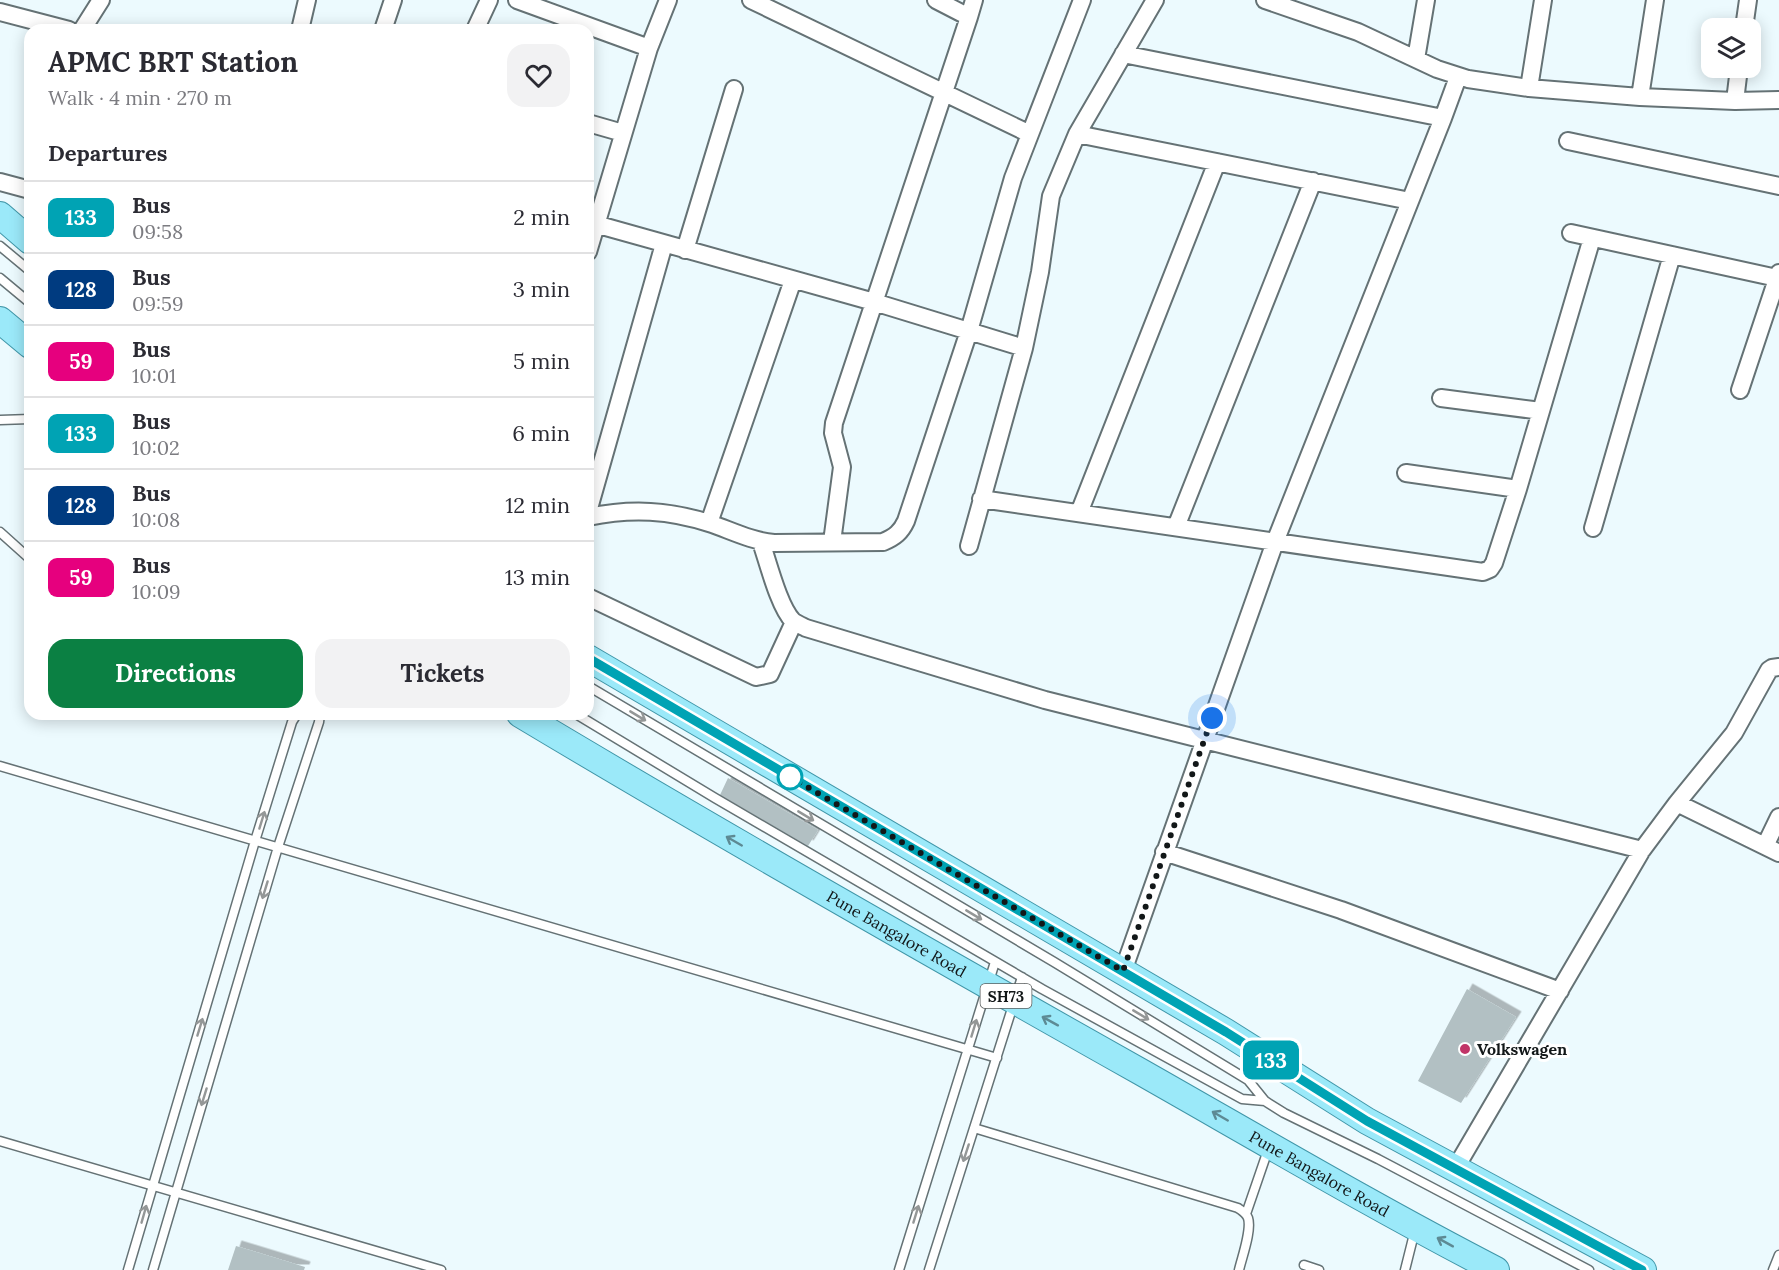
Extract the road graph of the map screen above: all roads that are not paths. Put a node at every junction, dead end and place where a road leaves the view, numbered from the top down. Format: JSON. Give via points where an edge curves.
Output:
{"nodes":[{"id":1,"x":101,"y":0,"type":"edge"},
{"id":2,"x":307,"y":0,"type":"edge"},
{"id":3,"x":393,"y":0,"type":"edge"},
{"id":4,"x":489,"y":0,"type":"edge"},
{"id":5,"x":517,"y":0,"type":"edge"},
{"id":6,"x":668,"y":0,"type":"edge"},
{"id":7,"x":751,"y":0,"type":"edge"},
{"id":8,"x":936,"y":0,"type":"edge"},
{"id":9,"x":974,"y":0,"type":"edge"},
{"id":10,"x":1082,"y":0,"type":"edge"},
{"id":11,"x":1155,"y":0,"type":"edge"},
{"id":12,"x":1264,"y":0,"type":"edge"},
{"id":13,"x":1426,"y":0,"type":"edge"},
{"id":14,"x":1543,"y":0,"type":"edge"},
{"id":15,"x":1655,"y":0,"type":"edge"},
{"id":16,"x":1748,"y":0,"type":"edge"},
{"id":17,"x":1299,"y":5,"type":"edge"},
{"id":18,"x":0,"y":12,"type":"edge"},
{"id":19,"x":969,"y":17,"type":"junction"},
{"id":20,"x":1745,"y":18,"type":"edge"},
{"id":21,"x":46,"y":24,"type":"edge"},
{"id":22,"x":86,"y":24,"type":"edge"},
{"id":23,"x":301,"y":24,"type":"edge"},
{"id":24,"x":385,"y":24,"type":"edge"},
{"id":25,"x":478,"y":24,"type":"edge"},
{"id":26,"x":583,"y":24,"type":"edge"},
{"id":27,"x":594,"y":28,"type":"edge"},
{"id":28,"x":649,"y":48,"type":"junction"},
{"id":29,"x":1123,"y":54,"type":"junction"},
{"id":30,"x":1416,"y":59,"type":"junction"},
{"id":31,"x":1458,"y":77,"type":"junction"},
{"id":32,"x":1738,"y":78,"type":"edge"},
{"id":33,"x":1529,"y":88,"type":"junction"},
{"id":34,"x":734,"y":89,"type":"dead end"},
{"id":35,"x":944,"y":92,"type":"junction"},
{"id":36,"x":1640,"y":97,"type":"junction"},
{"id":37,"x":1779,"y":100,"type":"edge"},
{"id":38,"x":1735,"y":101,"type":"junction"},
{"id":39,"x":1443,"y":118,"type":"junction"},
{"id":40,"x":594,"y":125,"type":"edge"},
{"id":41,"x":623,"y":133,"type":"junction"},
{"id":42,"x":1030,"y":134,"type":"junction"},
{"id":43,"x":1077,"y":134,"type":"junction"},
{"id":44,"x":1568,"y":141,"type":"dead end"},
{"id":45,"x":1217,"y":162,"type":"junction"},
{"id":46,"x":0,"y":182,"type":"edge"},
{"id":47,"x":1313,"y":182,"type":"junction"},
{"id":48,"x":1779,"y":186,"type":"edge"},
{"id":49,"x":24,"y":188,"type":"edge"},
{"id":50,"x":1410,"y":201,"type":"junction"},
{"id":51,"x":0,"y":215,"type":"edge"},
{"id":52,"x":594,"y":217,"type":"edge"},
{"id":53,"x":594,"y":224,"type":"edge"},
{"id":54,"x":1571,"y":233,"type":"dead end"},
{"id":55,"x":24,"y":236,"type":"edge"},
{"id":56,"x":1592,"y":238,"type":"junction"},
{"id":57,"x":664,"y":244,"type":"junction"},
{"id":58,"x":0,"y":246,"type":"edge"},
{"id":59,"x":685,"y":250,"type":"junction"},
{"id":60,"x":1672,"y":255,"type":"junction"},
{"id":61,"x":24,"y":266,"type":"edge"},
{"id":62,"x":1778,"y":275,"type":"edge"},
{"id":63,"x":0,"y":278,"type":"edge"},
{"id":64,"x":793,"y":280,"type":"junction"},
{"id":65,"x":24,"y":298,"type":"edge"},
{"id":66,"x":874,"y":302,"type":"junction"},
{"id":67,"x":0,"y":320,"type":"edge"},
{"id":68,"x":969,"y":331,"type":"junction"},
{"id":69,"x":24,"y":340,"type":"edge"},
{"id":70,"x":1024,"y":348,"type":"junction"},
{"id":71,"x":1740,"y":390,"type":"dead end"},
{"id":72,"x":1441,"y":398,"type":"dead end"},
{"id":73,"x":1541,"y":411,"type":"junction"},
{"id":74,"x":24,"y":419,"type":"edge"},
{"id":75,"x":0,"y":420,"type":"edge"},
{"id":76,"x":1406,"y":474,"type":"dead end"},
{"id":77,"x":1518,"y":489,"type":"junction"},
{"id":78,"x":594,"y":491,"type":"edge"},
{"id":79,"x":981,"y":499,"type":"junction"},
{"id":80,"x":1079,"y":513,"type":"junction"},
{"id":81,"x":594,"y":516,"type":"edge"},
{"id":82,"x":709,"y":523,"type":"junction"},
{"id":83,"x":1176,"y":527,"type":"junction"},
{"id":84,"x":1593,"y":528,"type":"dead end"},
{"id":85,"x":0,"y":532,"type":"edge"},
{"id":86,"x":761,"y":542,"type":"junction"},
{"id":87,"x":832,"y":542,"type":"junction"},
{"id":88,"x":1275,"y":542,"type":"junction"},
{"id":89,"x":969,"y":546,"type":"dead end"},
{"id":90,"x":24,"y":554,"type":"edge"},
{"id":91,"x":594,"y":600,"type":"edge"},
{"id":92,"x":794,"y":622,"type":"junction"},
{"id":93,"x":594,"y":662,"type":"edge"},
{"id":94,"x":1779,"y":667,"type":"edge"},
{"id":95,"x":594,"y":690,"type":"edge"},
{"id":96,"x":293,"y":720,"type":"edge"},
{"id":97,"x":319,"y":720,"type":"edge"},
{"id":98,"x":530,"y":720,"type":"edge"},
{"id":99,"x":586,"y":720,"type":"edge"},
{"id":100,"x":1204,"y":740,"type":"junction"},
{"id":101,"x":0,"y":766,"type":"edge"},
{"id":102,"x":1677,"y":803,"type":"junction"},
{"id":103,"x":1779,"y":817,"type":"edge"},
{"id":104,"x":255,"y":841,"type":"junction"},
{"id":105,"x":278,"y":848,"type":"junction"},
{"id":106,"x":1772,"y":849,"type":"edge"},
{"id":107,"x":1642,"y":850,"type":"junction"},
{"id":108,"x":1164,"y":852,"type":"junction"},
{"id":109,"x":1123,"y":971,"type":"junction"},
{"id":110,"x":991,"y":973,"type":"junction"},
{"id":111,"x":1018,"y":989,"type":"junction"},
{"id":112,"x":1560,"y":991,"type":"junction"},
{"id":113,"x":967,"y":1049,"type":"junction"},
{"id":114,"x":997,"y":1058,"type":"junction"},
{"id":115,"x":1265,"y":1101,"type":"junction"},
{"id":116,"x":974,"y":1128,"type":"junction"},
{"id":117,"x":0,"y":1141,"type":"edge"},
{"id":118,"x":1269,"y":1145,"type":"junction"},
{"id":119,"x":1455,"y":1168,"type":"junction"},
{"id":120,"x":152,"y":1185,"type":"junction"},
{"id":121,"x":176,"y":1192,"type":"junction"},
{"id":122,"x":1246,"y":1214,"type":"junction"},
{"id":123,"x":1416,"y":1227,"type":"junction"},
{"id":124,"x":1779,"y":1255,"type":"edge"},
{"id":125,"x":1304,"y":1265,"type":"dead end"},
{"id":126,"x":128,"y":1270,"type":"edge"},
{"id":127,"x":153,"y":1270,"type":"edge"},
{"id":128,"x":441,"y":1270,"type":"edge"},
{"id":129,"x":899,"y":1270,"type":"edge"},
{"id":130,"x":929,"y":1270,"type":"edge"},
{"id":131,"x":1239,"y":1270,"type":"edge"},
{"id":132,"x":1319,"y":1270,"type":"edge"},
{"id":133,"x":1405,"y":1270,"type":"edge"},
{"id":134,"x":1496,"y":1270,"type":"edge"},
{"id":135,"x":1589,"y":1270,"type":"edge"},
{"id":136,"x":1642,"y":1270,"type":"edge"},
{"id":137,"x":1773,"y":1270,"type":"edge"}],
"edges":[{"from":1,"to":22,"type":"street"},
{"from":2,"to":23,"type":"street"},
{"from":3,"to":24,"type":"street"},
{"from":4,"to":25,"type":"street"},
{"from":5,"to":26,"type":"street"},
{"from":6,"to":28,"type":"street"},
{"from":7,"to":35,"type":"street"},
{"from":8,"to":19,"type":"street"},
{"from":9,"to":19,"type":"street"},
{"from":10,"to":42,"type":"street"},
{"from":11,"to":29,"type":"street"},
{"from":12,"to":17,"type":"street"},
{"from":13,"to":30,"type":"street"},
{"from":14,"to":33,"type":"street"},
{"from":15,"to":36,"type":"street"},
{"from":16,"to":20,"type":"street"},
{"from":17,"to":30,"type":"street"},
{"from":18,"to":21,"type":"street"},
{"from":19,"to":35,"type":"street"},
{"from":27,"to":28,"type":"street"},
{"from":28,"to":41,"type":"street"},
{"from":29,"to":39,"type":"street"},
{"from":29,"to":43,"type":"street"},
{"from":30,"to":31,"type":"street"},
{"from":31,"to":33,"type":"street"},
{"from":31,"to":39,"type":"street"},
{"from":32,"to":38,"type":"street"},
{"from":33,"to":36,"type":"street"},
{"from":34,"to":59,"type":"street"},
{"from":35,"to":42,"type":"street"},
{"from":35,"to":66,"type":"street"},
{"from":36,"to":38,"type":"street"},
{"from":37,"to":38,"type":"street"},
{"from":39,"to":50,"type":"street"},
{"from":40,"to":41,"type":"street"},
{"from":41,"to":52,"type":"street"},
{"from":42,"to":68,"type":"street","via":[[1013,178]]},
{"from":43,"to":45,"type":"street"},
{"from":43,"to":70,"type":"street","via":[[1051,196]]},
{"from":44,"to":48,"type":"street"},
{"from":45,"to":47,"type":"street"},
{"from":45,"to":80,"type":"street"},
{"from":46,"to":49,"type":"street"},
{"from":47,"to":50,"type":"street"},
{"from":47,"to":83,"type":"street"},
{"from":50,"to":88,"type":"street"},
{"from":51,"to":55,"type":"main road"},
{"from":53,"to":57,"type":"street"},
{"from":54,"to":56,"type":"street"},
{"from":56,"to":60,"type":"street"},
{"from":56,"to":73,"type":"street"},
{"from":57,"to":59,"type":"street"},
{"from":57,"to":78,"type":"street"},
{"from":58,"to":61,"type":"lane"},
{"from":59,"to":64,"type":"street"},
{"from":60,"to":62,"type":"street"},
{"from":60,"to":84,"type":"street"},
{"from":62,"to":71,"type":"street"},
{"from":63,"to":65,"type":"lane"},
{"from":64,"to":66,"type":"street"},
{"from":64,"to":82,"type":"street"},
{"from":66,"to":68,"type":"street"},
{"from":66,"to":87,"type":"street","via":[[834,423],[842,467]]},
{"from":67,"to":69,"type":"main road"},
{"from":68,"to":70,"type":"street"},
{"from":68,"to":87,"type":"street","via":[[901,531],[883,542]]},
{"from":70,"to":79,"type":"street"},
{"from":72,"to":73,"type":"street"},
{"from":73,"to":77,"type":"street"},
{"from":74,"to":75,"type":"lane"},
{"from":76,"to":77,"type":"street"},
{"from":77,"to":88,"type":"street","via":[[1494,563],[1483,573]]},
{"from":79,"to":80,"type":"street"},
{"from":79,"to":89,"type":"street"},
{"from":80,"to":83,"type":"street"},
{"from":81,"to":82,"type":"street","via":[[637,510]]},
{"from":82,"to":86,"type":"street"},
{"from":83,"to":88,"type":"street"},
{"from":85,"to":90,"type":"lane"},
{"from":86,"to":87,"type":"street"},
{"from":86,"to":92,"type":"street","via":[[781,599]]},
{"from":88,"to":100,"type":"street"},
{"from":91,"to":92,"type":"street","via":[[756,677],[770,674]]},
{"from":92,"to":100,"type":"street","via":[[1045,700]]},
{"from":93,"to":109,"type":"main road"},
{"from":94,"to":102,"type":"street","via":[[1769,670],[1734,733]]},
{"from":95,"to":115,"type":"lane","one_way":true,"via":[[1248,1080]]},
{"from":104,"to":96,"type":"lane","one_way":true},
{"from":97,"to":105,"type":"lane"},
{"from":110,"to":98,"type":"main road","name":"Pune Bangalore Road","number":"SH73","one_way":true,"via":[[711,828]]},
{"from":99,"to":110,"type":"lane"},
{"from":100,"to":107,"type":"street"},
{"from":100,"to":108,"type":"street"},
{"from":101,"to":104,"type":"lane"},
{"from":102,"to":106,"type":"street"},
{"from":102,"to":107,"type":"street"},
{"from":103,"to":106,"type":"street"},
{"from":104,"to":105,"type":"lane"},
{"from":120,"to":104,"type":"lane","one_way":true},
{"from":105,"to":113,"type":"lane"},
{"from":105,"to":121,"type":"lane","one_way":true},
{"from":107,"to":112,"type":"street"},
{"from":108,"to":109,"type":"street"},
{"from":108,"to":112,"type":"street","via":[[1341,910]]},
{"from":109,"to":119,"type":"main road","via":[[1367,1121]]},
{"from":110,"to":111,"type":"main road","name":"Pune Bangalore Road","number":"SH73"},
{"from":113,"to":110,"type":"lane","one_way":true},
{"from":111,"to":114,"type":"lane"},
{"from":111,"to":115,"type":"lane","via":[[1242,1099]]},
{"from":118,"to":111,"type":"main road","name":"Pune Bangalore Road","number":"SH73","one_way":true},
{"from":112,"to":119,"type":"street"},
{"from":113,"to":114,"type":"lane"},
{"from":129,"to":113,"type":"lane","one_way":true},
{"from":114,"to":116,"type":"lane"},
{"from":115,"to":135,"type":"lane"},
{"from":116,"to":122,"type":"lane","via":[[1238,1208]]},
{"from":116,"to":130,"type":"lane","one_way":true},
{"from":117,"to":120,"type":"lane"},
{"from":118,"to":122,"type":"lane"},
{"from":118,"to":123,"type":"main road","name":"Pune Bangalore Road","number":"SH73"},
{"from":119,"to":136,"type":"main road"},
{"from":120,"to":121,"type":"lane"},
{"from":126,"to":120,"type":"lane","one_way":true},
{"from":121,"to":127,"type":"lane"},
{"from":121,"to":128,"type":"lane"},
{"from":122,"to":131,"type":"lane","via":[[1249,1227]]},
{"from":123,"to":133,"type":"lane"},
{"from":134,"to":123,"type":"main road","name":"Pune Bangalore Road","number":"SH73","one_way":true},
{"from":124,"to":137,"type":"lane"},
{"from":125,"to":132,"type":"lane"}]}
